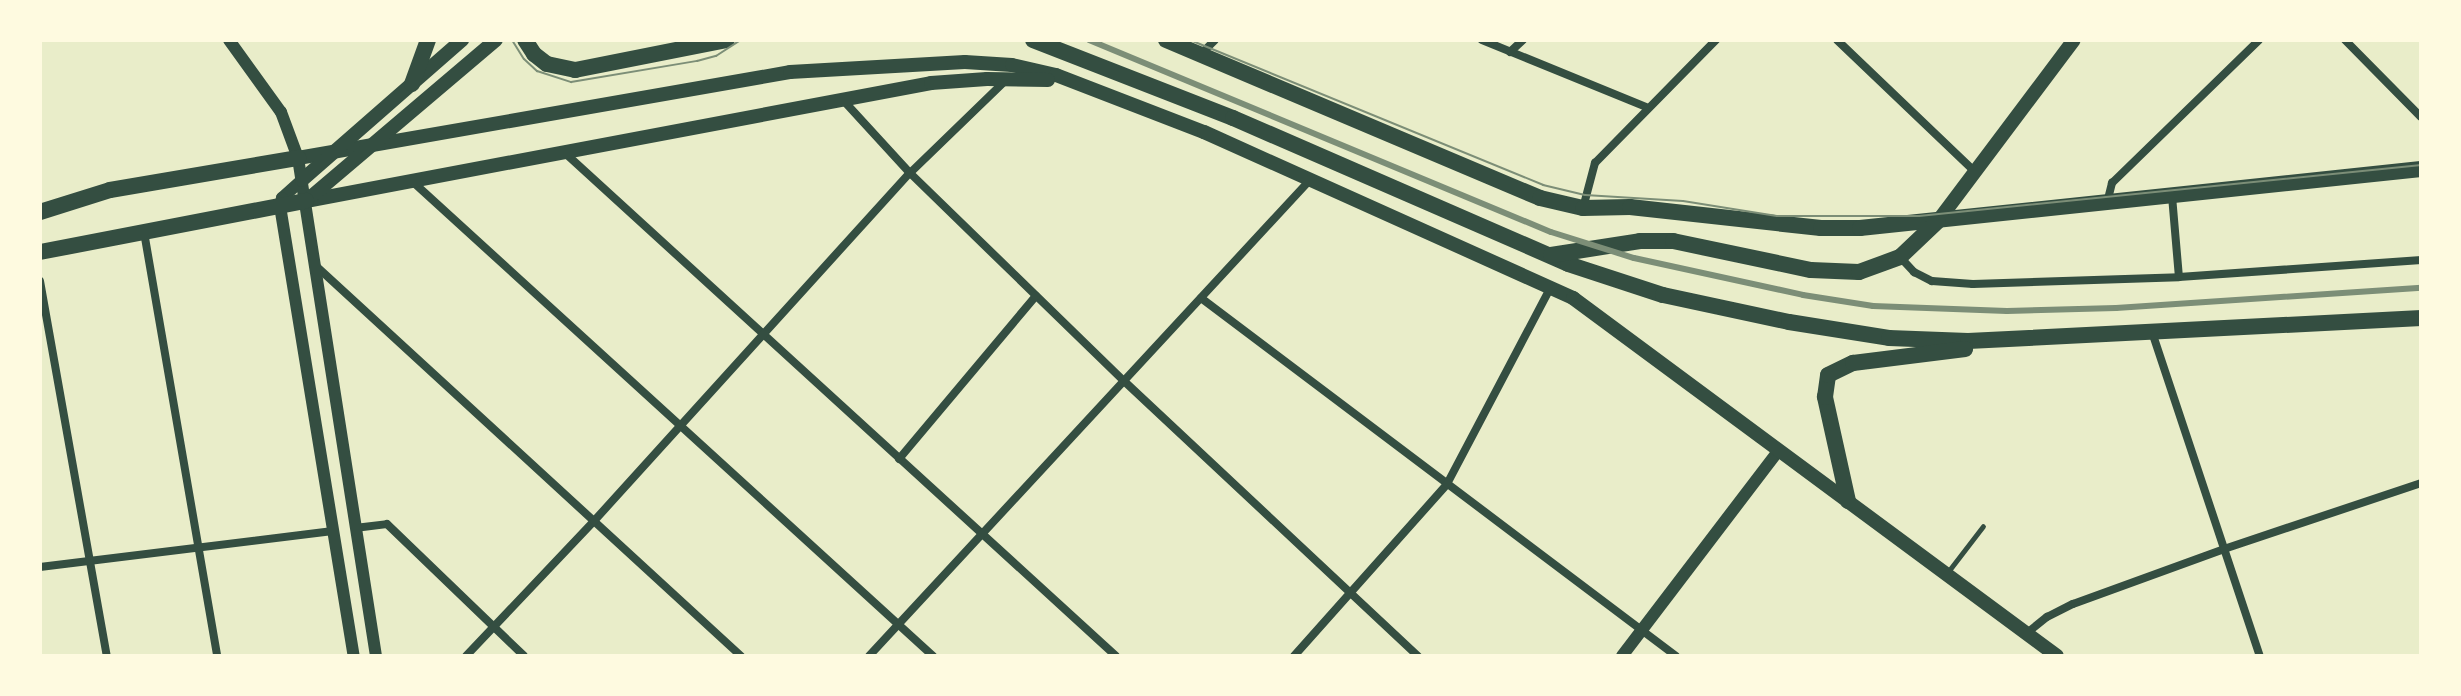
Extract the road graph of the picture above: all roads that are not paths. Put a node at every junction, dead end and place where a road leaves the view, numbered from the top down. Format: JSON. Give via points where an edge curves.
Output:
{"nodes":[{"id":1,"x":229,"y":40,"type":"edge"},
{"id":2,"x":428,"y":40,"type":"edge"},
{"id":3,"x":462,"y":40,"type":"edge"},
{"id":4,"x":496,"y":40,"type":"edge"},
{"id":5,"x":525,"y":40,"type":"edge"},
{"id":6,"x":727,"y":40,"type":"edge"},
{"id":7,"x":1033,"y":40,"type":"edge"},
{"id":8,"x":1166,"y":40,"type":"edge"},
{"id":9,"x":1215,"y":40,"type":"edge"},
{"id":10,"x":1482,"y":40,"type":"edge"},
{"id":11,"x":1523,"y":40,"type":"edge"},
{"id":12,"x":1716,"y":40,"type":"edge"},
{"id":13,"x":1837,"y":40,"type":"edge"},
{"id":14,"x":2074,"y":40,"type":"edge"},
{"id":15,"x":2259,"y":40,"type":"edge"},
{"id":16,"x":2345,"y":40,"type":"edge"},
{"id":17,"x":1510,"y":52,"type":"junction"},
{"id":18,"x":1200,"y":55,"type":"junction"},
{"id":19,"x":1007,"y":78,"type":"junction"},
{"id":20,"x":412,"y":84,"type":"junction"},
{"id":21,"x":1088,"y":86,"type":"junction"},
{"id":22,"x":843,"y":100,"type":"junction"},
{"id":23,"x":1646,"y":107,"type":"junction"},
{"id":24,"x":2421,"y":117,"type":"edge"},
{"id":25,"x":374,"y":144,"type":"junction"},
{"id":26,"x":334,"y":152,"type":"junction"},
{"id":27,"x":565,"y":153,"type":"junction"},
{"id":28,"x":298,"y":158,"type":"junction"},
{"id":29,"x":2421,"y":169,"type":"edge"},
{"id":30,"x":1975,"y":172,"type":"junction"},
{"id":31,"x":910,"y":173,"type":"junction"},
{"id":32,"x":1311,"y":179,"type":"junction"},
{"id":33,"x":302,"y":180,"type":"junction"},
{"id":34,"x":413,"y":182,"type":"junction"},
{"id":35,"x":2172,"y":196,"type":"junction"},
{"id":36,"x":306,"y":201,"type":"junction"},
{"id":37,"x":2107,"y":203,"type":"junction"},
{"id":38,"x":280,"y":206,"type":"junction"},
{"id":39,"x":1583,"y":208,"type":"junction"},
{"id":40,"x":40,"y":212,"type":"edge"},
{"id":41,"x":1938,"y":221,"type":"junction"},
{"id":42,"x":144,"y":232,"type":"junction"},
{"id":43,"x":40,"y":252,"type":"edge"},
{"id":44,"x":1542,"y":254,"type":"junction"},
{"id":45,"x":1900,"y":257,"type":"junction"},
{"id":46,"x":2421,"y":260,"type":"edge"},
{"id":47,"x":316,"y":266,"type":"junction"},
{"id":48,"x":2179,"y":277,"type":"junction"},
{"id":49,"x":40,"y":281,"type":"edge"},
{"id":50,"x":1551,"y":287,"type":"junction"},
{"id":51,"x":1036,"y":296,"type":"junction"},
{"id":52,"x":1201,"y":298,"type":"junction"},
{"id":53,"x":2421,"y":318,"type":"edge"},
{"id":54,"x":2152,"y":332,"type":"junction"},
{"id":55,"x":764,"y":334,"type":"junction"},
{"id":56,"x":2036,"y":340,"type":"junction"},
{"id":57,"x":1124,"y":381,"type":"junction"},
{"id":58,"x":679,"y":426,"type":"junction"},
{"id":59,"x":1778,"y":451,"type":"junction"},
{"id":60,"x":899,"y":459,"type":"junction"},
{"id":61,"x":2421,"y":483,"type":"edge"},
{"id":62,"x":1447,"y":484,"type":"junction"},
{"id":63,"x":1848,"y":501,"type":"junction"},
{"id":64,"x":594,"y":521,"type":"junction"},
{"id":65,"x":1983,"y":526,"type":"dead end"},
{"id":66,"x":355,"y":528,"type":"junction"},
{"id":67,"x":333,"y":531,"type":"junction"},
{"id":68,"x":981,"y":535,"type":"junction"},
{"id":69,"x":200,"y":547,"type":"junction"},
{"id":70,"x":2224,"y":549,"type":"junction"},
{"id":71,"x":91,"y":561,"type":"junction"},
{"id":72,"x":40,"y":567,"type":"edge"},
{"id":73,"x":1946,"y":574,"type":"junction"},
{"id":74,"x":1351,"y":592,"type":"junction"},
{"id":75,"x":898,"y":624,"type":"junction"},
{"id":76,"x":492,"y":628,"type":"junction"},
{"id":77,"x":1642,"y":630,"type":"junction"},
{"id":78,"x":2027,"y":633,"type":"junction"},
{"id":79,"x":107,"y":656,"type":"edge"},
{"id":80,"x":217,"y":656,"type":"edge"},
{"id":81,"x":354,"y":656,"type":"edge"},
{"id":82,"x":376,"y":656,"type":"edge"},
{"id":83,"x":466,"y":656,"type":"edge"},
{"id":84,"x":524,"y":656,"type":"edge"},
{"id":85,"x":741,"y":656,"type":"edge"},
{"id":86,"x":869,"y":656,"type":"edge"},
{"id":87,"x":933,"y":656,"type":"edge"},
{"id":88,"x":1116,"y":656,"type":"edge"},
{"id":89,"x":1294,"y":656,"type":"edge"},
{"id":90,"x":1418,"y":656,"type":"edge"},
{"id":91,"x":1622,"y":656,"type":"edge"},
{"id":92,"x":1676,"y":656,"type":"edge"},
{"id":93,"x":2057,"y":656,"type":"edge"},
{"id":94,"x":2260,"y":656,"type":"edge"}],
"edges":[{"from":1,"to":28,"type":"street","via":[[281,112]]},
{"from":2,"to":20,"type":"main road"},
{"from":3,"to":20,"type":"main road"},
{"from":4,"to":25,"type":"main road"},
{"from":5,"to":6,"type":"main road","via":[[547,64],[575,70]]},
{"from":7,"to":44,"type":"main road","via":[[1176,94]]},
{"from":8,"to":18,"type":"main road"},
{"from":9,"to":18,"type":"street"},
{"from":10,"to":17,"type":"street"},
{"from":11,"to":17,"type":"street"},
{"from":12,"to":23,"type":"street"},
{"from":13,"to":30,"type":"street"},
{"from":14,"to":30,"type":"main road"},
{"from":15,"to":37,"type":"street","via":[[2112,183]]},
{"from":16,"to":24,"type":"street"},
{"from":17,"to":23,"type":"street"},
{"from":18,"to":39,"type":"main road","via":[[1540,198]]},
{"from":19,"to":21,"type":"main road"},
{"from":19,"to":22,"type":"main road","via":[[931,83]]},
{"from":19,"to":31,"type":"street"},
{"from":20,"to":26,"type":"main road"},
{"from":21,"to":25,"type":"main road","via":[[1031,68],[989,63],[834,67],[737,79]]},
{"from":21,"to":32,"type":"main road"},
{"from":22,"to":27,"type":"main road"},
{"from":22,"to":31,"type":"street"},
{"from":23,"to":39,"type":"street","via":[[1595,163]]},
{"from":25,"to":26,"type":"main road"},
{"from":25,"to":36,"type":"main road"},
{"from":26,"to":28,"type":"main road"},
{"from":26,"to":33,"type":"main road"},
{"from":27,"to":34,"type":"main road"},
{"from":27,"to":55,"type":"street"},
{"from":28,"to":33,"type":"street"},
{"from":28,"to":40,"type":"main road","via":[[110,190]]},
{"from":29,"to":35,"type":"main road"},
{"from":30,"to":41,"type":"main road"},
{"from":31,"to":51,"type":"street"},
{"from":31,"to":55,"type":"street"},
{"from":32,"to":50,"type":"main road"},
{"from":32,"to":52,"type":"street"},
{"from":33,"to":36,"type":"street"},
{"from":33,"to":38,"type":"street"},
{"from":34,"to":36,"type":"main road"},
{"from":34,"to":58,"type":"street"},
{"from":35,"to":37,"type":"main road"},
{"from":35,"to":48,"type":"street"},
{"from":36,"to":38,"type":"main road"},
{"from":36,"to":47,"type":"street"},
{"from":37,"to":41,"type":"main road"},
{"from":38,"to":42,"type":"main road"},
{"from":38,"to":67,"type":"street"},
{"from":39,"to":41,"type":"main road","via":[[1666,210],[1821,228]]},
{"from":41,"to":45,"type":"main road"},
{"from":42,"to":43,"type":"main road"},
{"from":42,"to":69,"type":"street"},
{"from":44,"to":45,"type":"main road","via":[[1673,241],[1832,272],[1871,270]]},
{"from":44,"to":56,"type":"main road","via":[[1663,295],[1826,329],[1889,338]]},
{"from":45,"to":48,"type":"street","via":[[1922,277],[1944,282]]},
{"from":46,"to":48,"type":"street"},
{"from":47,"to":64,"type":"street"},
{"from":47,"to":66,"type":"street"},
{"from":49,"to":71,"type":"street"},
{"from":50,"to":59,"type":"main road","via":[[1593,312]]},
{"from":50,"to":62,"type":"street"},
{"from":51,"to":57,"type":"street"},
{"from":51,"to":60,"type":"street"},
{"from":52,"to":57,"type":"street"},
{"from":52,"to":62,"type":"street"},
{"from":53,"to":54,"type":"main road"},
{"from":54,"to":56,"type":"main road"},
{"from":54,"to":70,"type":"street"},
{"from":55,"to":58,"type":"street"},
{"from":55,"to":60,"type":"street"},
{"from":56,"to":63,"type":"main road","via":[[1853,363],[1832,371],[1824,389]]},
{"from":57,"to":68,"type":"street"},
{"from":57,"to":74,"type":"street"},
{"from":58,"to":64,"type":"street"},
{"from":58,"to":75,"type":"street"},
{"from":59,"to":63,"type":"main road"},
{"from":59,"to":77,"type":"street"},
{"from":60,"to":68,"type":"street"},
{"from":61,"to":70,"type":"street"},
{"from":62,"to":74,"type":"street"},
{"from":62,"to":77,"type":"street"},
{"from":63,"to":73,"type":"main road"},
{"from":64,"to":76,"type":"street"},
{"from":64,"to":85,"type":"street"},
{"from":65,"to":73,"type":"lane"},
{"from":66,"to":76,"type":"street","via":[[387,524]]},
{"from":66,"to":82,"type":"street"},
{"from":67,"to":69,"type":"street"},
{"from":67,"to":81,"type":"street"},
{"from":68,"to":75,"type":"street"},
{"from":68,"to":88,"type":"street"},
{"from":69,"to":71,"type":"street"},
{"from":69,"to":80,"type":"street"},
{"from":70,"to":78,"type":"street","via":[[2073,604]]},
{"from":70,"to":94,"type":"street"},
{"from":71,"to":72,"type":"street"},
{"from":71,"to":79,"type":"street"},
{"from":73,"to":78,"type":"main road"},
{"from":74,"to":89,"type":"street"},
{"from":74,"to":90,"type":"street"},
{"from":75,"to":86,"type":"street"},
{"from":75,"to":87,"type":"street"},
{"from":76,"to":83,"type":"street"},
{"from":76,"to":84,"type":"street"},
{"from":77,"to":91,"type":"street"},
{"from":77,"to":92,"type":"street"},
{"from":78,"to":93,"type":"main road"}]}
